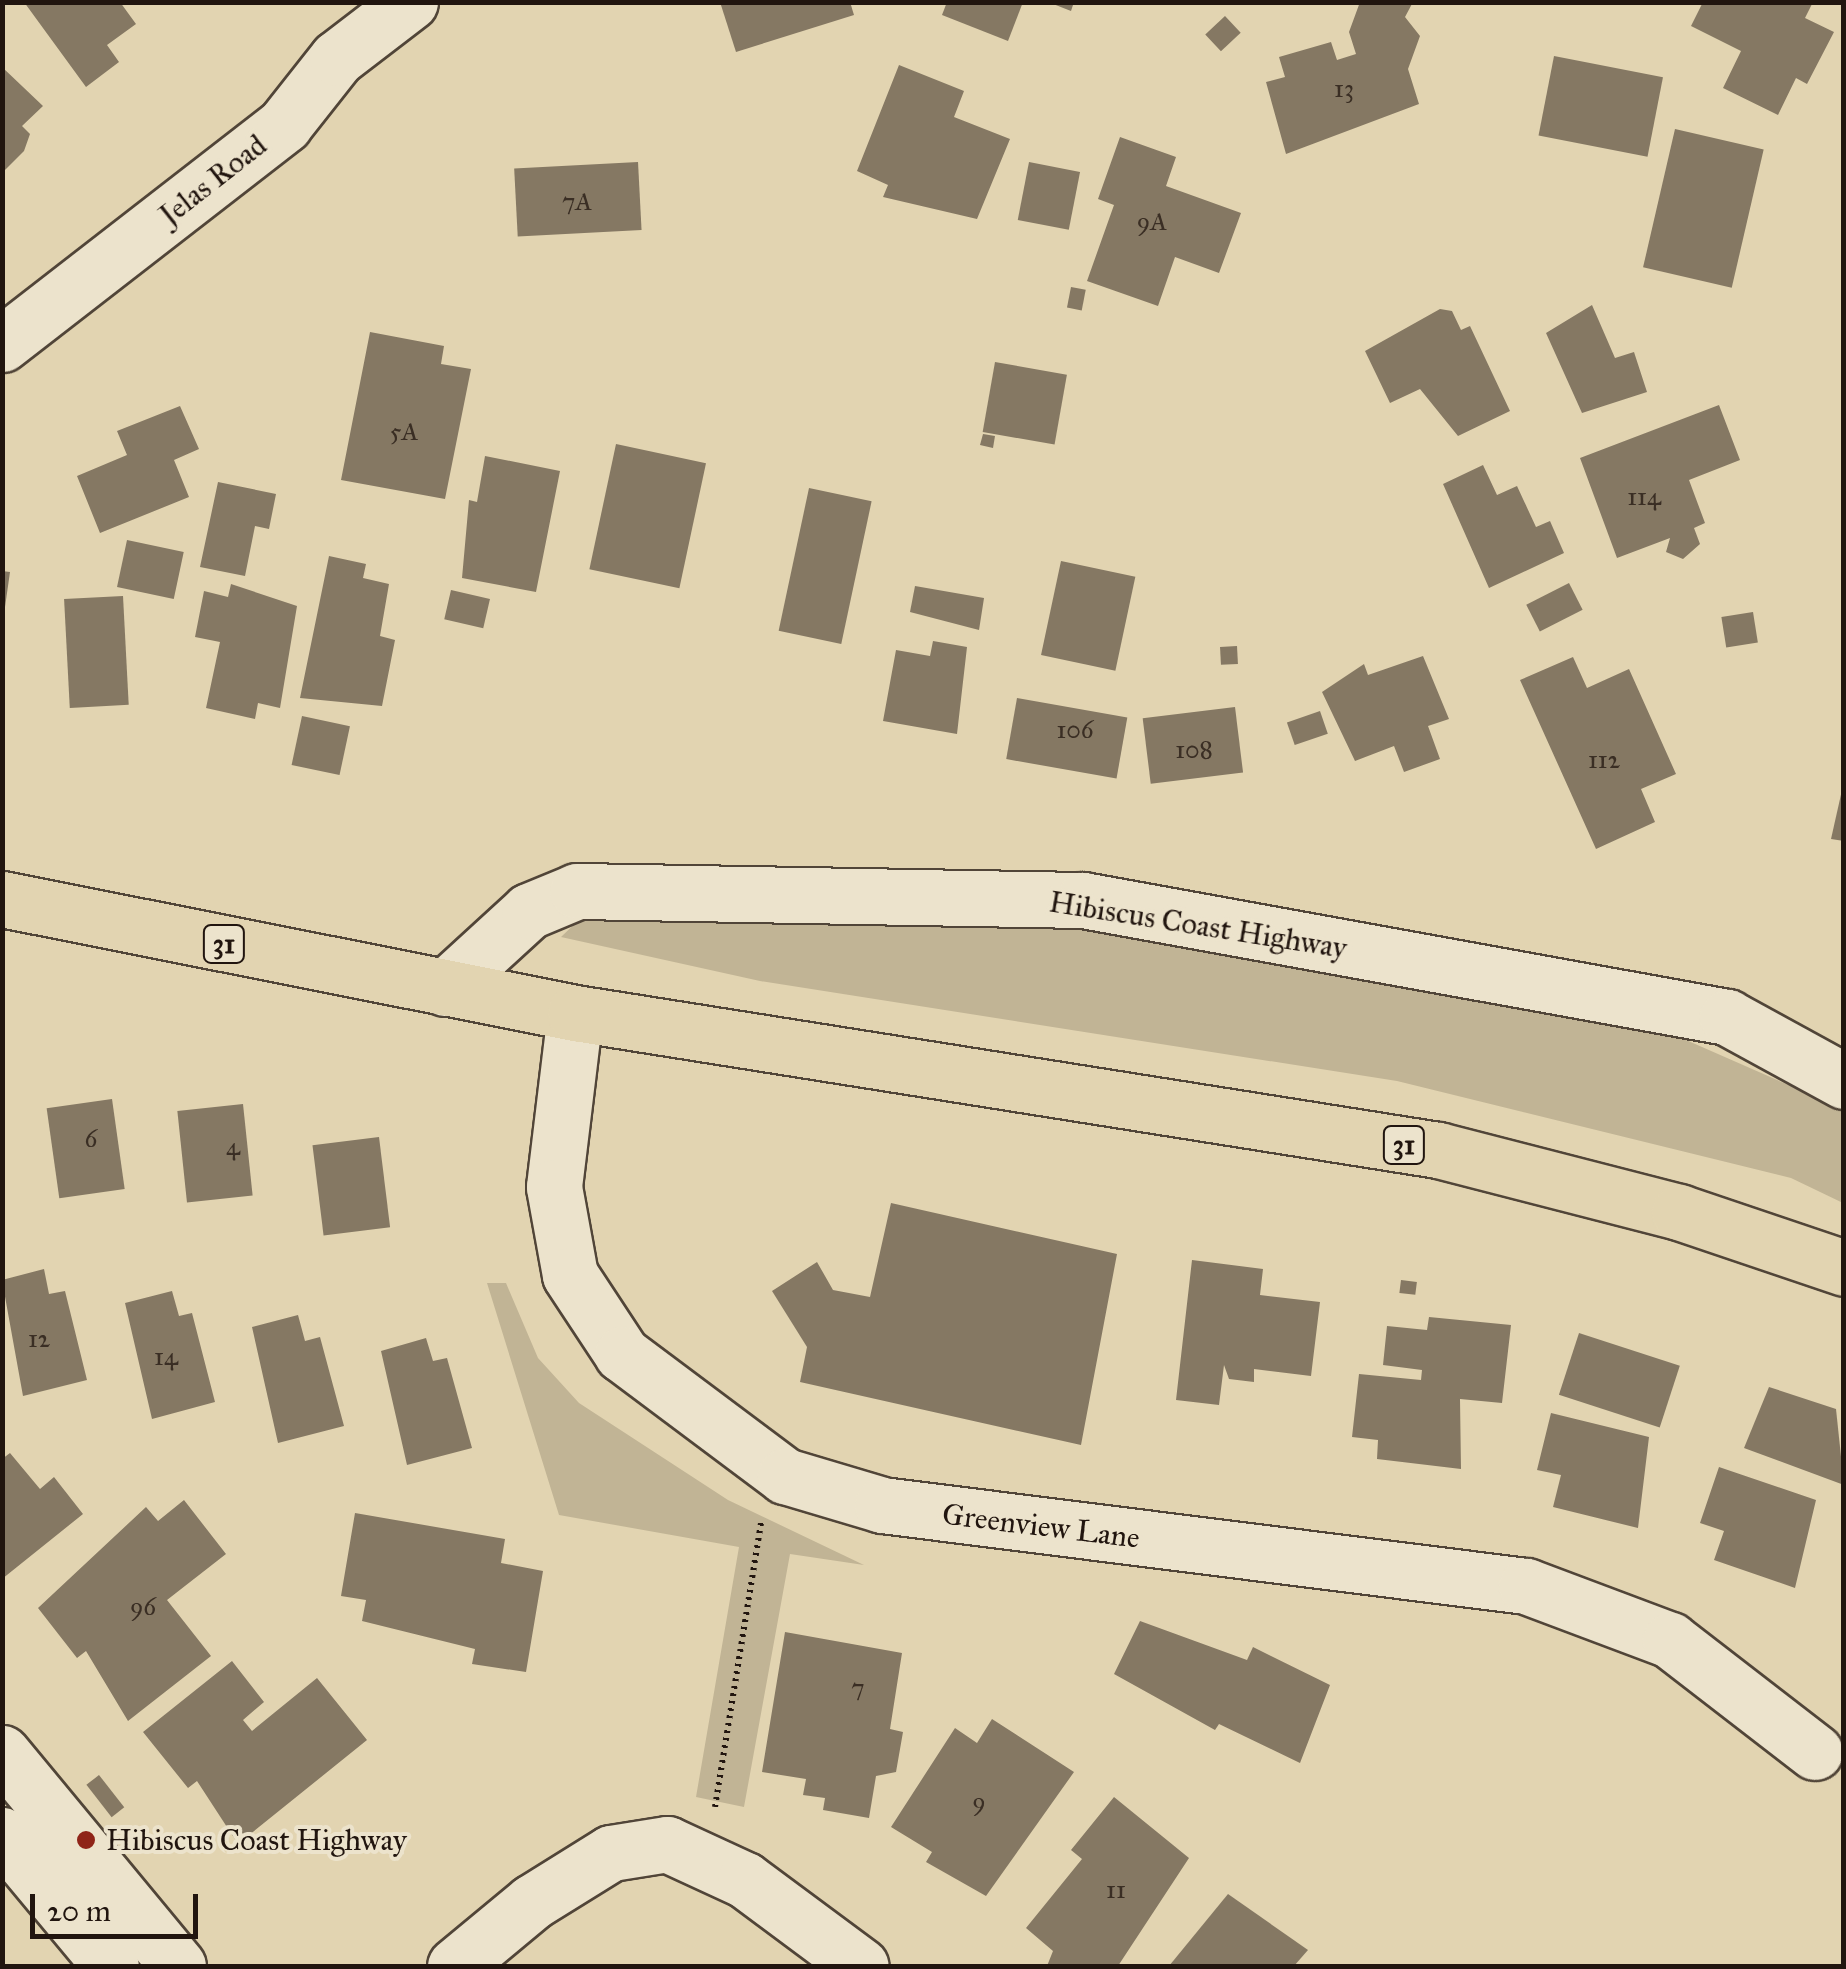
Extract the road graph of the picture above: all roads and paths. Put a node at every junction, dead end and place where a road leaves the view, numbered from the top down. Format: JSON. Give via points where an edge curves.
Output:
{"nodes":[{"id":1,"x":410,"y":2,"type":"edge"},
{"id":2,"x":2,"y":344,"type":"edge"},
{"id":3,"x":2,"y":899,"type":"edge"},
{"id":4,"x":445,"y":988,"type":"junction"},
{"id":5,"x":574,"y":1013,"type":"junction"},
{"id":6,"x":1844,"y":1080,"type":"edge"},
{"id":7,"x":1844,"y":1268,"type":"edge"},
{"id":8,"x":770,"y":1465,"type":"junction"},
{"id":9,"x":1815,"y":1752,"type":"dead end"},
{"id":10,"x":2,"y":1754,"type":"edge"},
{"id":11,"x":2,"y":1835,"type":"edge"},
{"id":12,"x":706,"y":1862,"type":"junction"},
{"id":13,"x":111,"y":1966,"type":"edge"},
{"id":14,"x":178,"y":1966,"type":"edge"},
{"id":15,"x":456,"y":1966,"type":"edge"},
{"id":16,"x":861,"y":1966,"type":"edge"}],
"edges":[{"from":1,"to":2,"type":"street","name":"Jelas Road","via":[[337,58],[284,126]]},
{"from":3,"to":4,"type":"main road","number":"31"},
{"from":4,"to":5,"type":"main road","number":"31"},
{"from":4,"to":6,"type":"street","name":"Hibiscus Coast Highway","via":[[529,910],[577,892],[1083,900],[1727,1017]]},
{"from":5,"to":7,"type":"main road","number":"31","via":[[1438,1150],[1679,1212]]},
{"from":5,"to":8,"type":"street","name":"Greenview Lane","via":[[554,1187],[570,1275],[622,1354]]},
{"from":8,"to":9,"type":"street","name":"Greenview Lane","via":[[882,1506],[1526,1586],[1670,1640]]},
{"from":8,"to":12,"type":"path"},
{"from":10,"to":14,"type":"street"},
{"from":11,"to":13,"type":"street"},
{"from":12,"to":15,"type":"street","via":[[667,1844],[611,1853],[532,1902]]},
{"from":12,"to":16,"type":"street"}]}
